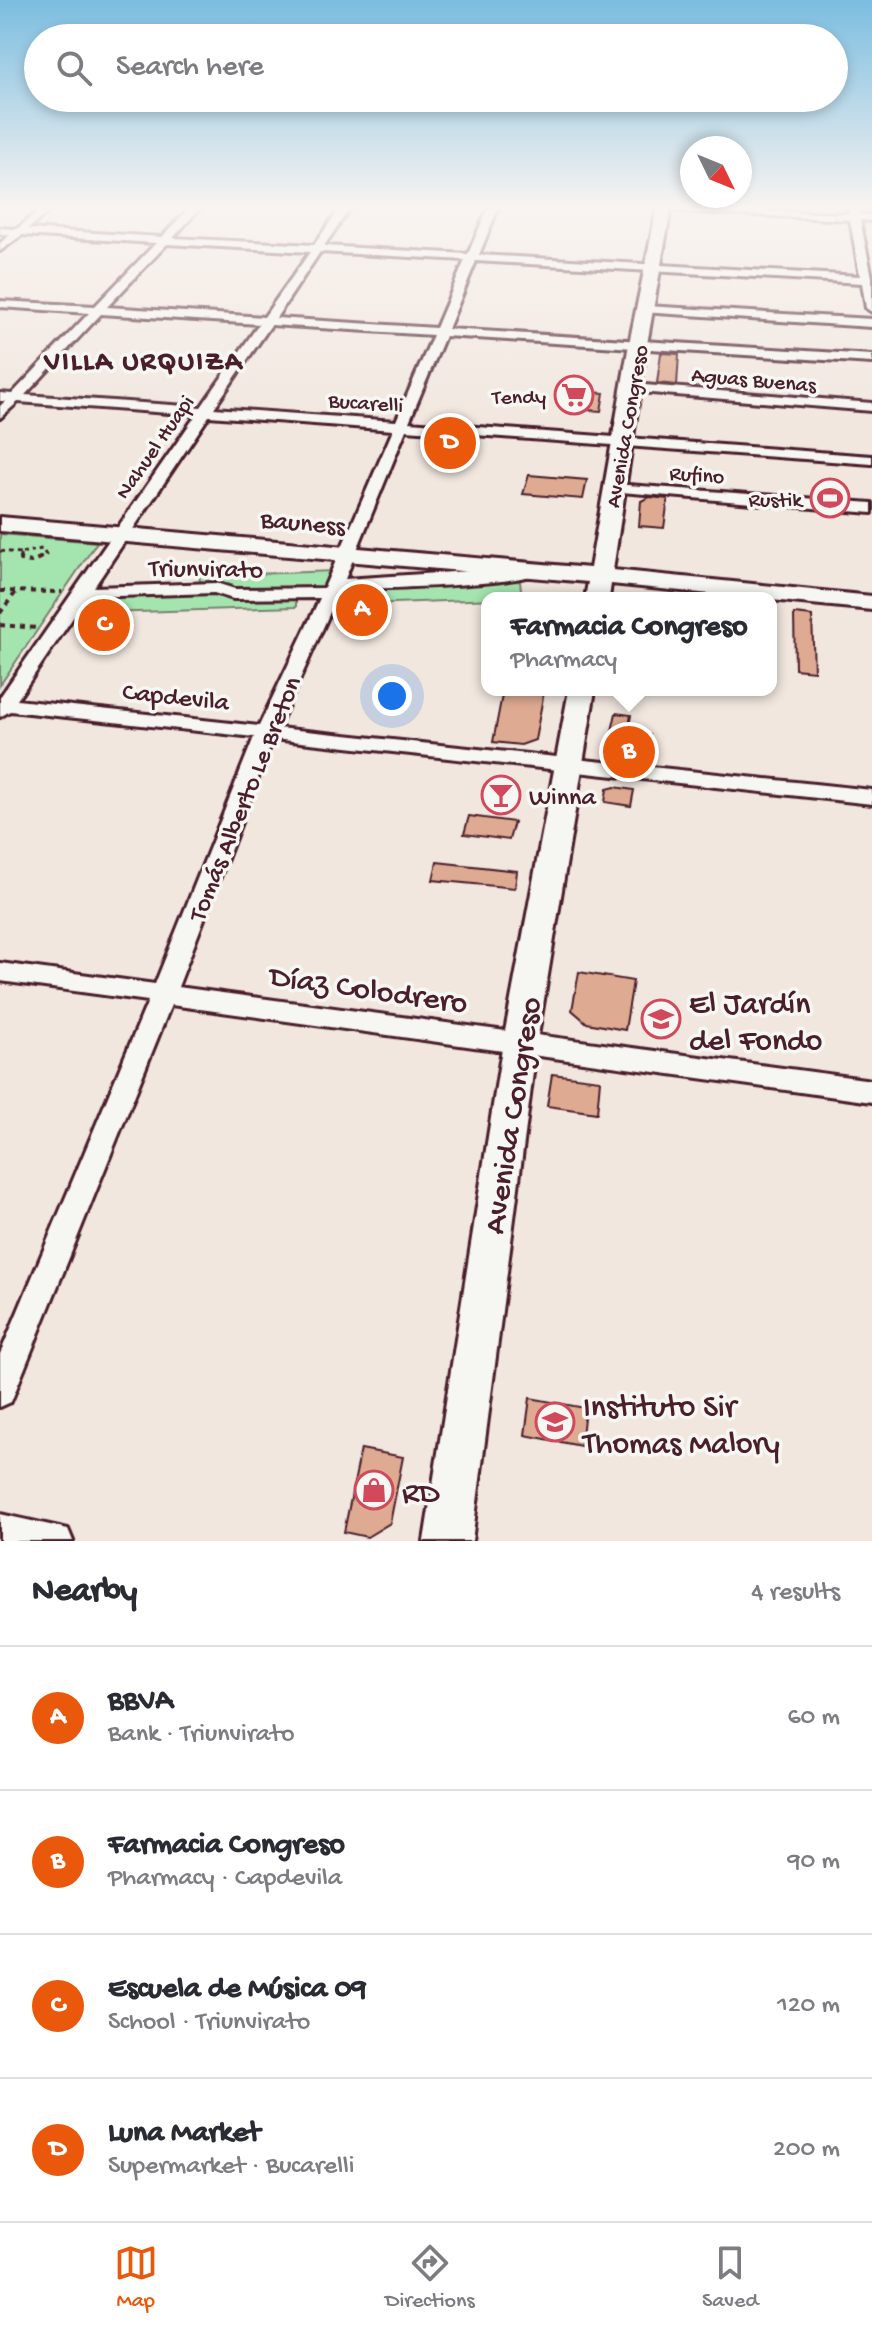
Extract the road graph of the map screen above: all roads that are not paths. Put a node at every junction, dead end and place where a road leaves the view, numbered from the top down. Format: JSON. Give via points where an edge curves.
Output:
{"nodes":[{"id":1,"x":126,"y":280,"type":"edge"},
{"id":2,"x":294,"y":280,"type":"edge"},
{"id":3,"x":463,"y":280,"type":"edge"},
{"id":4,"x":652,"y":280,"type":"edge"},
{"id":5,"x":870,"y":280,"type":"edge"},
{"id":6,"x":0,"y":304,"type":"edge"},
{"id":7,"x":872,"y":308,"type":"edge"},
{"id":8,"x":98,"y":310,"type":"junction"},
{"id":9,"x":646,"y":310,"type":"junction"},
{"id":10,"x":265,"y":322,"type":"junction"},
{"id":11,"x":872,"y":323,"type":"edge"},
{"id":12,"x":443,"y":331,"type":"junction"},
{"id":13,"x":638,"y":344,"type":"junction"},
{"id":14,"x":872,"y":359,"type":"edge"},
{"id":15,"x":632,"y":388,"type":"junction"},
{"id":16,"x":7,"y":397,"type":"edge"},
{"id":17,"x":872,"y":407,"type":"edge"},
{"id":18,"x":206,"y":412,"type":"junction"},
{"id":19,"x":0,"y":414,"type":"edge"},
{"id":20,"x":401,"y":426,"type":"junction"},
{"id":21,"x":621,"y":441,"type":"junction"},
{"id":22,"x":872,"y":460,"type":"edge"},
{"id":23,"x":614,"y":488,"type":"junction"},
{"id":24,"x":872,"y":508,"type":"edge"},
{"id":25,"x":0,"y":524,"type":"edge"},
{"id":26,"x":121,"y":533,"type":"junction"},
{"id":27,"x":347,"y":553,"type":"junction"},
{"id":28,"x":539,"y":571,"type":"junction"},
{"id":29,"x":599,"y":588,"type":"edge"},
{"id":30,"x":332,"y":589,"type":"junction"},
{"id":31,"x":81,"y":592,"type":"junction"},
{"id":32,"x":672,"y":592,"type":"edge"},
{"id":33,"x":777,"y":598,"type":"edge"},
{"id":34,"x":872,"y":603,"type":"edge"},
{"id":35,"x":581,"y":696,"type":"edge"},
{"id":36,"x":2,"y":706,"type":"edge"},
{"id":37,"x":267,"y":730,"type":"junction"},
{"id":38,"x":569,"y":764,"type":"junction"},
{"id":39,"x":872,"y":797,"type":"edge"},
{"id":40,"x":0,"y":972,"type":"edge"},
{"id":41,"x":164,"y":992,"type":"junction"},
{"id":42,"x":520,"y":1042,"type":"junction"},
{"id":43,"x":872,"y":1091,"type":"edge"},
{"id":44,"x":0,"y":1391,"type":"edge"},
{"id":45,"x":0,"y":1531,"type":"edge"},
{"id":46,"x":56,"y":1541,"type":"edge"},
{"id":47,"x":448,"y":1541,"type":"edge"}],
"edges":[{"from":1,"to":8,"type":"street"},
{"from":2,"to":10,"type":"street","name":"Nahuel Huapi"},
{"from":3,"to":12,"type":"street","name":"Tomás Alberto Le Breton"},
{"from":4,"to":9,"type":"main road","name":"Avenida Congreso"},
{"from":5,"to":7,"type":"street"},
{"from":6,"to":8,"type":"street"},
{"from":8,"to":10,"type":"street"},
{"from":8,"to":16,"type":"street"},
{"from":9,"to":11,"type":"street"},
{"from":9,"to":13,"type":"main road","name":"Avenida Congreso"},
{"from":10,"to":12,"type":"street"},
{"from":10,"to":18,"type":"street","name":"Nahuel Huapi"},
{"from":12,"to":13,"type":"street"},
{"from":12,"to":20,"type":"street","name":"Tomás Alberto Le Breton"},
{"from":13,"to":14,"type":"street"},
{"from":13,"to":15,"type":"main road","name":"Avenida Congreso"},
{"from":15,"to":17,"type":"street","name":"Aguas Buenas"},
{"from":15,"to":21,"type":"main road","name":"Avenida Congreso"},
{"from":16,"to":18,"type":"street","name":"Bucarelli"},
{"from":16,"to":19,"type":"street"},
{"from":18,"to":20,"type":"street","name":"Bucarelli"},
{"from":18,"to":26,"type":"street","name":"Nahuel Huapi"},
{"from":20,"to":21,"type":"street","name":"Bucarelli"},
{"from":20,"to":27,"type":"street","name":"Tomás Alberto Le Breton"},
{"from":21,"to":22,"type":"street","name":"Bucarelli"},
{"from":21,"to":23,"type":"main road","name":"Avenida Congreso"},
{"from":23,"to":24,"type":"street","name":"Rufino"},
{"from":23,"to":29,"type":"main road","name":"Avenida Congreso"},
{"from":25,"to":26,"type":"main road","name":"Bauness"},
{"from":26,"to":27,"type":"main road","name":"Bauness"},
{"from":26,"to":31,"type":"street","name":"Nahuel Huapi"},
{"from":27,"to":28,"type":"main road","name":"Bauness"},
{"from":27,"to":30,"type":"street","name":"Tomás Alberto Le Breton"},
{"from":28,"to":29,"type":"main road","name":"Bauness"},
{"from":28,"to":30,"type":"street","name":"Triunvirato"},
{"from":29,"to":32,"type":"main road","name":"Bauness"},
{"from":30,"to":31,"type":"street","name":"Triunvirato","via":[[255,595],[216,588]]},
{"from":30,"to":37,"type":"street","name":"Tomás Alberto Le Breton"},
{"from":31,"to":36,"type":"street","name":"Nahuel Huapi"},
{"from":33,"to":34,"type":"main road","name":"Bauness"},
{"from":35,"to":38,"type":"main road","name":"Avenida Congreso"},
{"from":36,"to":37,"type":"street","name":"Capdevila"},
{"from":37,"to":38,"type":"street","name":"Capdevila"},
{"from":37,"to":41,"type":"street","name":"Tomás Alberto Le Breton"},
{"from":38,"to":39,"type":"street","name":"Capdevila"},
{"from":38,"to":42,"type":"main road","name":"Avenida Congreso"},
{"from":40,"to":41,"type":"street","name":"Díaz Colodrero"},
{"from":41,"to":42,"type":"street","name":"Díaz Colodrero"},
{"from":41,"to":44,"type":"street","name":"Tomás Alberto Le Breton"},
{"from":42,"to":43,"type":"street","name":"Díaz Colodrero"},
{"from":42,"to":47,"type":"main road","name":"Avenida Congreso"},
{"from":45,"to":46,"type":"street"}]}
